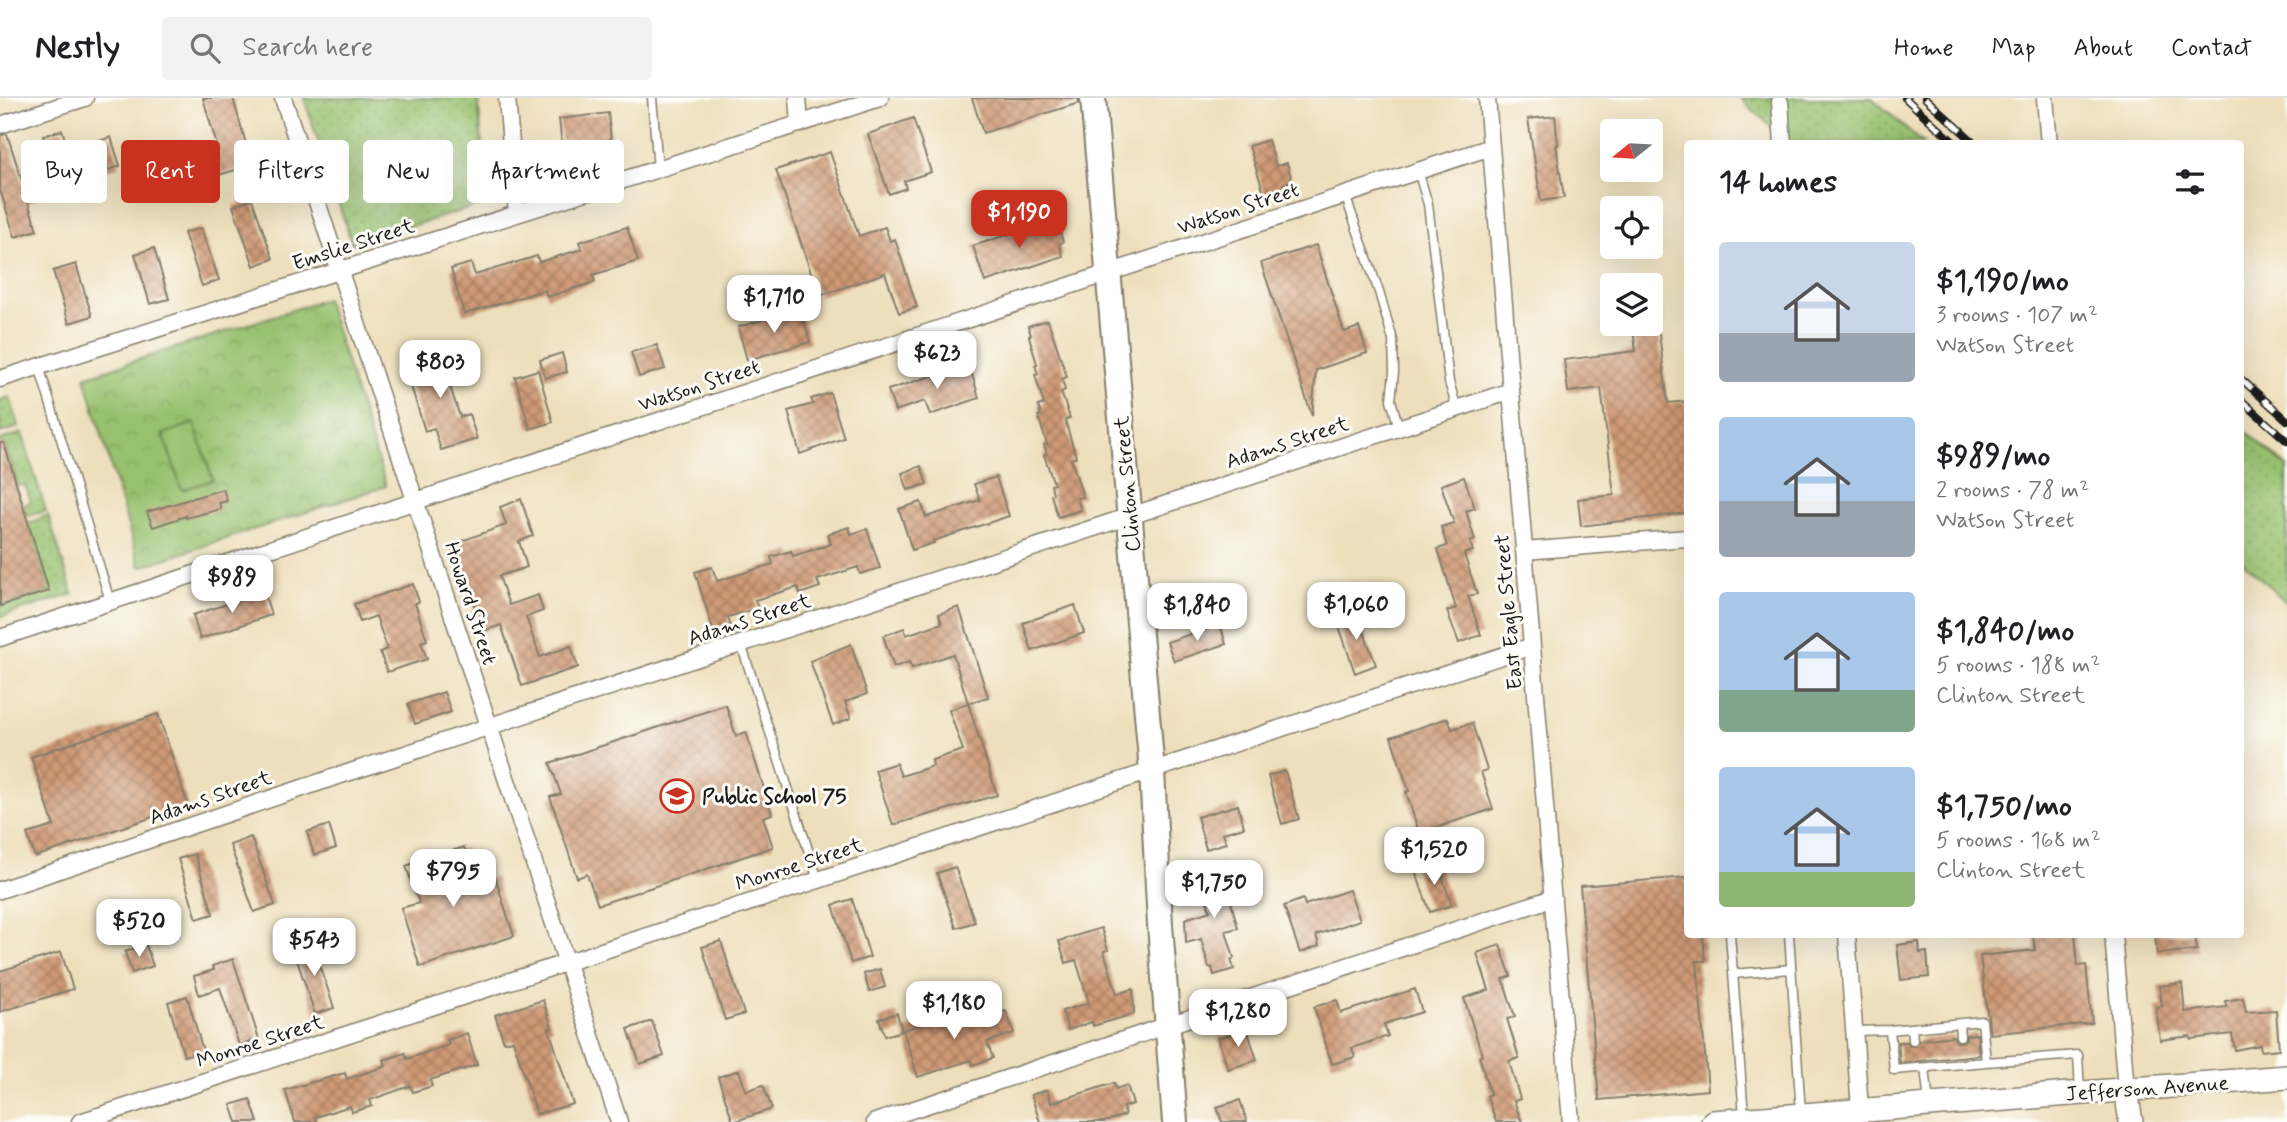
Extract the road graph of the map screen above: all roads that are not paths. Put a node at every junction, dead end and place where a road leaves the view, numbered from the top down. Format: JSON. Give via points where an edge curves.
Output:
{"nodes":[{"id":1,"x":85,"y":98,"type":"edge"},
{"id":2,"x":283,"y":98,"type":"edge"},
{"id":3,"x":507,"y":98,"type":"edge"},
{"id":4,"x":652,"y":98,"type":"edge"},
{"id":5,"x":798,"y":98,"type":"edge"},
{"id":6,"x":880,"y":98,"type":"edge"},
{"id":7,"x":1094,"y":98,"type":"edge"},
{"id":8,"x":1487,"y":98,"type":"edge"},
{"id":9,"x":2045,"y":98,"type":"edge"},
{"id":10,"x":1780,"y":102,"type":"dead end"},
{"id":11,"x":800,"y":124,"type":"junction"},
{"id":12,"x":0,"y":125,"type":"edge"},
{"id":13,"x":1783,"y":140,"type":"edge"},
{"id":14,"x":2049,"y":140,"type":"edge"},
{"id":15,"x":1491,"y":147,"type":"junction"},
{"id":16,"x":658,"y":169,"type":"junction"},
{"id":17,"x":1418,"y":171,"type":"junction"},
{"id":18,"x":1345,"y":195,"type":"junction"},
{"id":19,"x":517,"y":214,"type":"junction"},
{"id":20,"x":339,"y":271,"type":"junction"},
{"id":21,"x":1107,"y":273,"type":"junction"},
{"id":22,"x":39,"y":366,"type":"junction"},
{"id":23,"x":0,"y":379,"type":"edge"},
{"id":24,"x":1511,"y":391,"type":"junction"},
{"id":25,"x":1458,"y":409,"type":"junction"},
{"id":26,"x":1399,"y":428,"type":"junction"},
{"id":27,"x":415,"y":501,"type":"junction"},
{"id":28,"x":1130,"y":516,"type":"junction"},
{"id":29,"x":1684,"y":538,"type":"edge"},
{"id":30,"x":1524,"y":551,"type":"junction"},
{"id":31,"x":110,"y":601,"type":"junction"},
{"id":32,"x":0,"y":638,"type":"edge"},
{"id":33,"x":741,"y":644,"type":"junction"},
{"id":34,"x":1532,"y":646,"type":"junction"},
{"id":35,"x":489,"y":726,"type":"junction"},
{"id":36,"x":1152,"y":771,"type":"junction"},
{"id":37,"x":818,"y":880,"type":"junction"},
{"id":38,"x":0,"y":890,"type":"edge"},
{"id":39,"x":1553,"y":898,"type":"junction"},
{"id":40,"x":1730,"y":938,"type":"edge"},
{"id":41,"x":1789,"y":938,"type":"edge"},
{"id":42,"x":1847,"y":938,"type":"edge"},
{"id":43,"x":2113,"y":938,"type":"edge"},
{"id":44,"x":567,"y":962,"type":"junction"},
{"id":45,"x":1791,"y":970,"type":"junction"},
{"id":46,"x":1733,"y":974,"type":"junction"},
{"id":47,"x":1959,"y":1024,"type":"junction"},
{"id":48,"x":1167,"y":1026,"type":"junction"},
{"id":49,"x":1935,"y":1026,"type":"junction"},
{"id":50,"x":1912,"y":1028,"type":"junction"},
{"id":51,"x":1890,"y":1030,"type":"junction"},
{"id":52,"x":1855,"y":1031,"type":"junction"},
{"id":53,"x":1960,"y":1036,"type":"dead end"},
{"id":54,"x":1936,"y":1038,"type":"dead end"},
{"id":55,"x":1913,"y":1040,"type":"dead end"},
{"id":56,"x":1986,"y":1062,"type":"junction"},
{"id":57,"x":1926,"y":1068,"type":"junction"},
{"id":58,"x":2287,"y":1077,"type":"edge"},
{"id":59,"x":2126,"y":1090,"type":"junction"},
{"id":60,"x":2080,"y":1092,"type":"junction"},
{"id":61,"x":1929,"y":1104,"type":"junction"},
{"id":62,"x":1865,"y":1113,"type":"edge"},
{"id":63,"x":1801,"y":1114,"type":"junction"},
{"id":64,"x":1744,"y":1119,"type":"junction"},
{"id":65,"x":80,"y":1122,"type":"edge"},
{"id":66,"x":619,"y":1122,"type":"edge"},
{"id":67,"x":876,"y":1122,"type":"edge"},
{"id":68,"x":1175,"y":1122,"type":"edge"},
{"id":69,"x":1571,"y":1122,"type":"edge"},
{"id":70,"x":1713,"y":1122,"type":"edge"},
{"id":71,"x":2131,"y":1122,"type":"edge"}],
"edges":[{"from":1,"to":12,"type":"street"},
{"from":2,"to":20,"type":"street","name":"Howard Street"},
{"from":3,"to":19,"type":"street"},
{"from":4,"to":16,"type":"lane"},
{"from":5,"to":11,"type":"street"},
{"from":6,"to":11,"type":"street","name":"Emslie Street"},
{"from":7,"to":21,"type":"main road","name":"Clinton Street"},
{"from":8,"to":15,"type":"street","name":"East Eagle Street"},
{"from":9,"to":14,"type":"street"},
{"from":10,"to":13,"type":"street"},
{"from":11,"to":16,"type":"street","name":"Emslie Street"},
{"from":15,"to":17,"type":"street","name":"Watson Street"},
{"from":15,"to":24,"type":"street","name":"East Eagle Street"},
{"from":16,"to":19,"type":"street","name":"Emslie Street"},
{"from":17,"to":18,"type":"street","name":"Watson Street"},
{"from":17,"to":25,"type":"lane","via":[[1428,204],[1449,382]]},
{"from":18,"to":21,"type":"street","name":"Watson Street"},
{"from":18,"to":26,"type":"lane","via":[[1393,340],[1391,400]]},
{"from":19,"to":20,"type":"street","name":"Emslie Street"},
{"from":20,"to":22,"type":"street","name":"Emslie Street"},
{"from":20,"to":27,"type":"street","name":"Howard Street"},
{"from":21,"to":27,"type":"street","name":"Watson Street"},
{"from":21,"to":28,"type":"main road","name":"Clinton Street"},
{"from":22,"to":23,"type":"street","name":"Emslie Street"},
{"from":22,"to":31,"type":"lane"},
{"from":24,"to":25,"type":"street","name":"Adams Street"},
{"from":24,"to":30,"type":"street","name":"East Eagle Street"},
{"from":25,"to":26,"type":"street","name":"Adams Street"},
{"from":26,"to":28,"type":"street","name":"Adams Street"},
{"from":27,"to":31,"type":"street","name":"Watson Street"},
{"from":27,"to":35,"type":"street","name":"Howard Street"},
{"from":28,"to":33,"type":"street","name":"Adams Street"},
{"from":28,"to":36,"type":"main road","name":"Clinton Street"},
{"from":29,"to":30,"type":"street"},
{"from":30,"to":34,"type":"street","name":"East Eagle Street"},
{"from":31,"to":32,"type":"street","name":"Watson Street"},
{"from":33,"to":35,"type":"street","name":"Adams Street"},
{"from":33,"to":37,"type":"lane"},
{"from":34,"to":36,"type":"street","name":"Monroe Street"},
{"from":34,"to":39,"type":"street","name":"East Eagle Street"},
{"from":35,"to":38,"type":"street","name":"Adams Street"},
{"from":35,"to":44,"type":"street","name":"Howard Street"},
{"from":36,"to":37,"type":"street","name":"Monroe Street"},
{"from":36,"to":48,"type":"main road","name":"Clinton Street"},
{"from":37,"to":44,"type":"street","name":"Monroe Street"},
{"from":39,"to":48,"type":"street"},
{"from":39,"to":69,"type":"street","name":"East Eagle Street"},
{"from":40,"to":46,"type":"lane"},
{"from":41,"to":45,"type":"lane"},
{"from":42,"to":52,"type":"street"},
{"from":43,"to":59,"type":"street"},
{"from":44,"to":65,"type":"street","name":"Monroe Street"},
{"from":44,"to":66,"type":"street","name":"Howard Street"},
{"from":45,"to":46,"type":"lane"},
{"from":45,"to":63,"type":"lane"},
{"from":46,"to":64,"type":"lane"},
{"from":47,"to":49,"type":"lane"},
{"from":47,"to":53,"type":"lane"},
{"from":47,"to":56,"type":"lane","via":[[1982,1021]]},
{"from":48,"to":67,"type":"street"},
{"from":48,"to":68,"type":"main road","name":"Clinton Street"},
{"from":49,"to":50,"type":"lane"},
{"from":49,"to":54,"type":"lane"},
{"from":50,"to":51,"type":"lane"},
{"from":50,"to":55,"type":"lane"},
{"from":51,"to":52,"type":"lane"},
{"from":51,"to":57,"type":"lane","via":[[1894,1070],[1915,1065]]},
{"from":52,"to":62,"type":"street"},
{"from":56,"to":57,"type":"lane"},
{"from":56,"to":60,"type":"lane","via":[[2078,1055]]},
{"from":57,"to":61,"type":"lane"},
{"from":58,"to":59,"type":"street","name":"Jefferson Avenue"},
{"from":59,"to":60,"type":"street","name":"Jefferson Avenue"},
{"from":59,"to":71,"type":"street"},
{"from":60,"to":61,"type":"street","name":"Jefferson Avenue"},
{"from":61,"to":62,"type":"street","name":"Jefferson Avenue"},
{"from":62,"to":63,"type":"street","name":"Jefferson Avenue"},
{"from":63,"to":64,"type":"street","name":"Jefferson Avenue"},
{"from":64,"to":70,"type":"street","name":"Jefferson Avenue"}]}
